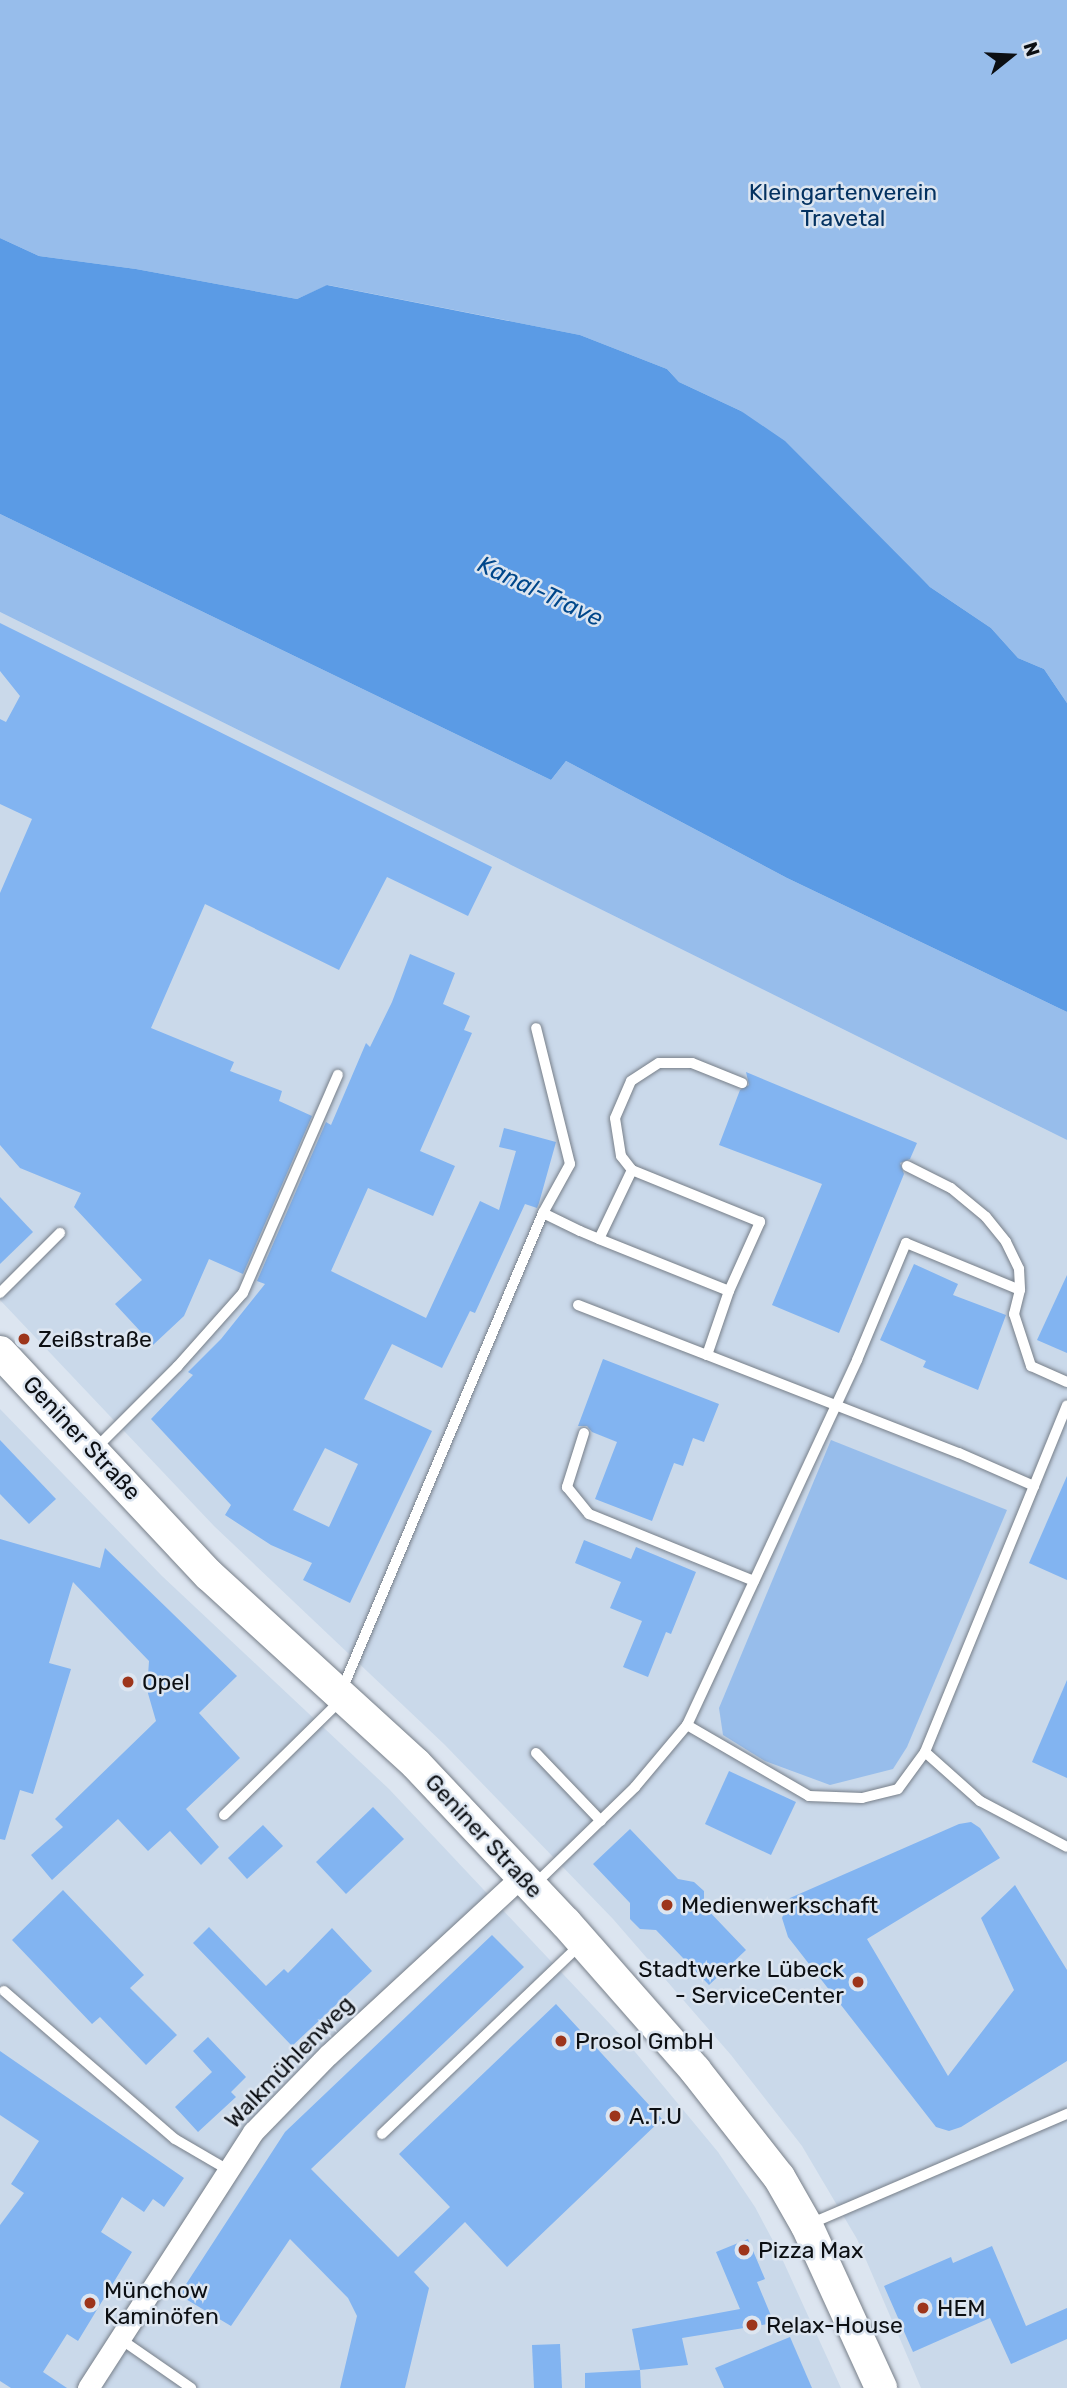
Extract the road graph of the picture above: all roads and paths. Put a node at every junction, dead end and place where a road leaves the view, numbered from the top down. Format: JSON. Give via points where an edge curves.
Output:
{"nodes":[{"id":1,"x":536,"y":1028,"type":"dead end"},
{"id":2,"x":338,"y":1075,"type":"dead end"},
{"id":3,"x":743,"y":1083,"type":"dead end"},
{"id":4,"x":908,"y":1166,"type":"dead end"},
{"id":5,"x":632,"y":1170,"type":"junction"},
{"id":6,"x":543,"y":1213,"type":"junction"},
{"id":7,"x":60,"y":1233,"type":"dead end"},
{"id":8,"x":599,"y":1239,"type":"junction"},
{"id":9,"x":1020,"y":1290,"type":"junction"},
{"id":10,"x":729,"y":1291,"type":"junction"},
{"id":11,"x":0,"y":1293,"type":"edge"},
{"id":12,"x":578,"y":1305,"type":"dead end"},
{"id":13,"x":0,"y":1352,"type":"edge"},
{"id":14,"x":707,"y":1355,"type":"junction"},
{"id":15,"x":1067,"y":1382,"type":"edge"},
{"id":16,"x":834,"y":1404,"type":"junction"},
{"id":17,"x":1067,"y":1405,"type":"edge"},
{"id":18,"x":584,"y":1433,"type":"dead end"},
{"id":19,"x":94,"y":1450,"type":"junction"},
{"id":20,"x":1034,"y":1486,"type":"junction"},
{"id":21,"x":754,"y":1581,"type":"junction"},
{"id":22,"x":341,"y":1697,"type":"junction"},
{"id":23,"x":687,"y":1726,"type":"junction"},
{"id":24,"x":925,"y":1752,"type":"junction"},
{"id":25,"x":536,"y":1754,"type":"dead end"},
{"id":26,"x":224,"y":1815,"type":"dead end"},
{"id":27,"x":600,"y":1821,"type":"junction"},
{"id":28,"x":1067,"y":1847,"type":"edge"},
{"id":29,"x":527,"y":1882,"type":"junction"},
{"id":30,"x":583,"y":1942,"type":"junction"},
{"id":31,"x":4,"y":1991,"type":"dead end"},
{"id":32,"x":1067,"y":2114,"type":"edge"},
{"id":33,"x":382,"y":2134,"type":"dead end"},
{"id":34,"x":228,"y":2170,"type":"junction"},
{"id":35,"x":807,"y":2225,"type":"junction"},
{"id":36,"x":118,"y":2338,"type":"junction"},
{"id":37,"x":88,"y":2388,"type":"edge"},
{"id":38,"x":191,"y":2388,"type":"edge"},
{"id":39,"x":881,"y":2388,"type":"edge"}],
"edges":[{"from":1,"to":6,"type":"lane","via":[[570,1164]]},
{"from":2,"to":19,"type":"lane","via":[[243,1293]]},
{"from":3,"to":5,"type":"lane","via":[[692,1062],[659,1063],[631,1081],[615,1118],[621,1156]]},
{"from":4,"to":9,"type":"lane","via":[[951,1188],[986,1217],[1019,1269]]},
{"from":5,"to":8,"type":"lane"},
{"from":5,"to":10,"type":"lane","via":[[760,1222]]},
{"from":6,"to":8,"type":"lane"},
{"from":6,"to":22,"type":"lane"},
{"from":7,"to":11,"type":"lane"},
{"from":8,"to":10,"type":"lane"},
{"from":9,"to":15,"type":"lane","via":[[1014,1314],[1031,1366]]},
{"from":9,"to":16,"type":"lane","via":[[906,1242]]},
{"from":10,"to":14,"type":"lane"},
{"from":12,"to":14,"type":"lane"},
{"from":13,"to":19,"type":"main road","name":"Geniner Straße"},
{"from":14,"to":16,"type":"lane"},
{"from":16,"to":20,"type":"lane"},
{"from":16,"to":21,"type":"lane"},
{"from":17,"to":20,"type":"lane"},
{"from":18,"to":21,"type":"lane","via":[[566,1487],[589,1514]]},
{"from":19,"to":22,"type":"main road","name":"Geniner Straße","via":[[209,1575]]},
{"from":20,"to":24,"type":"lane"},
{"from":21,"to":23,"type":"lane"},
{"from":22,"to":26,"type":"lane"},
{"from":22,"to":29,"type":"main road","name":"Geniner Straße","via":[[416,1764]]},
{"from":23,"to":24,"type":"lane","via":[[809,1796],[862,1798],[898,1789]]},
{"from":23,"to":27,"type":"lane"},
{"from":24,"to":28,"type":"lane","via":[[980,1801]]},
{"from":25,"to":27,"type":"lane"},
{"from":27,"to":29,"type":"lane"},
{"from":29,"to":30,"type":"main road","name":"Geniner Straße"},
{"from":29,"to":34,"type":"street","name":"Walkmühlenweg","via":[[328,2055],[253,2132]]},
{"from":30,"to":33,"type":"lane"},
{"from":30,"to":35,"type":"main road","name":"Geniner Straße","via":[[729,2111],[779,2177]]},
{"from":31,"to":34,"type":"lane","via":[[175,2139]]},
{"from":32,"to":35,"type":"lane"},
{"from":34,"to":36,"type":"street","name":"Walkmühlenweg"},
{"from":35,"to":39,"type":"main road","name":"Geniner Straße"},
{"from":36,"to":37,"type":"street","name":"Walkmühlenweg"},
{"from":36,"to":38,"type":"lane"}]}
